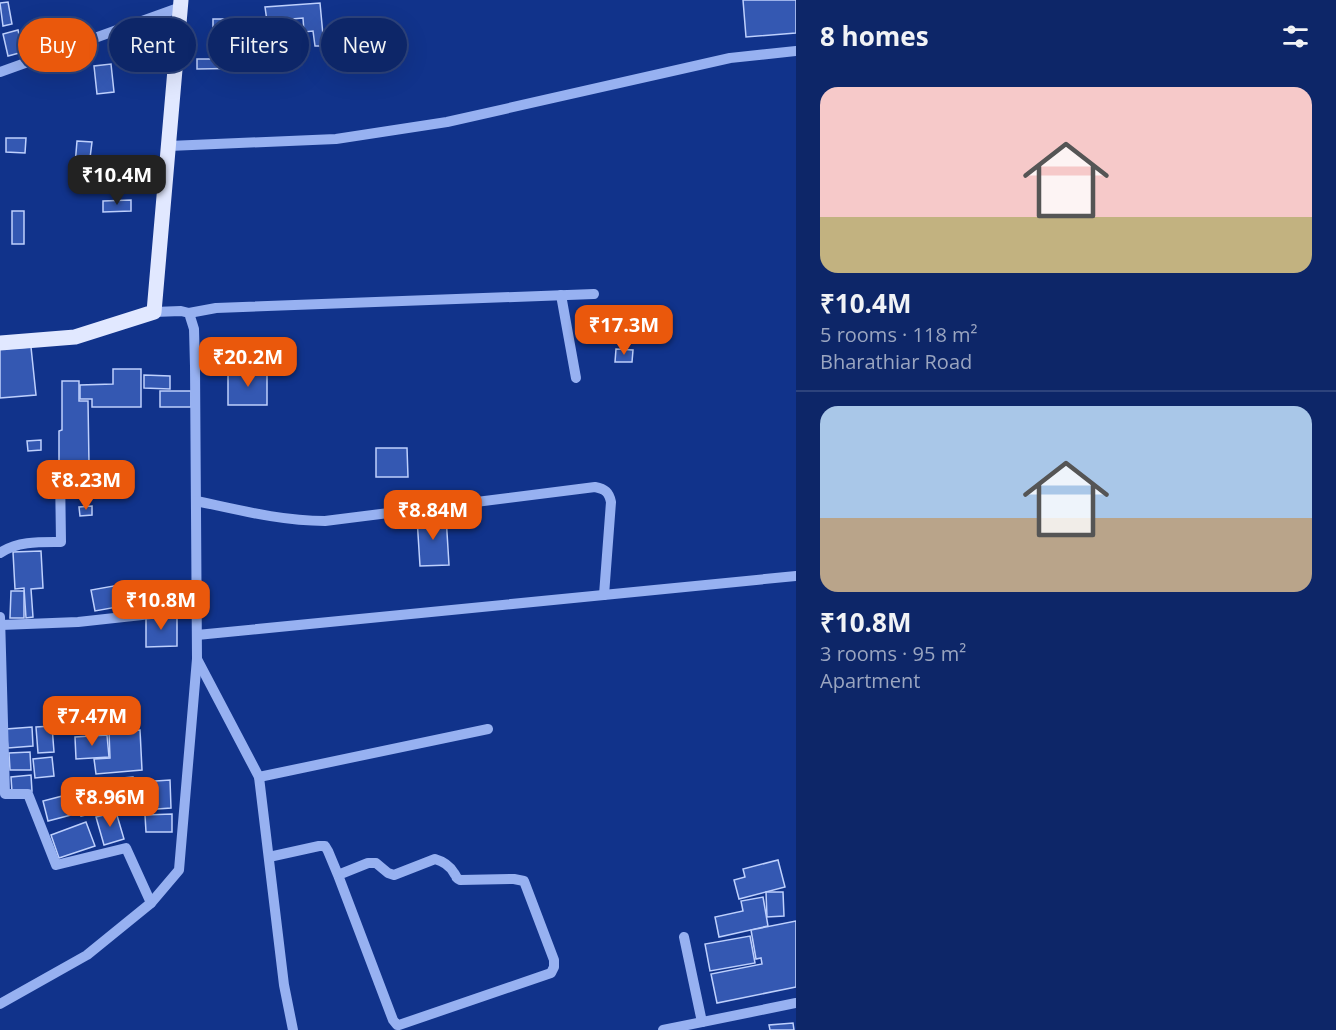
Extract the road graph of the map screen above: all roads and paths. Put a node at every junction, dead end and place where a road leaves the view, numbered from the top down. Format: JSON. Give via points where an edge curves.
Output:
{"nodes":[{"id":1,"x":181,"y":4,"type":"edge"},
{"id":2,"x":796,"y":51,"type":"edge"},
{"id":3,"x":0,"y":72,"type":"edge"},
{"id":4,"x":169,"y":146,"type":"junction"},
{"id":5,"x":594,"y":294,"type":"dead end"},
{"id":6,"x":561,"y":296,"type":"junction"},
{"id":7,"x":154,"y":312,"type":"junction"},
{"id":8,"x":189,"y":313,"type":"junction"},
{"id":9,"x":0,"y":343,"type":"edge"},
{"id":10,"x":576,"y":378,"type":"dead end"},
{"id":11,"x":60,"y":472,"type":"dead end"},
{"id":12,"x":196,"y":501,"type":"junction"},
{"id":13,"x":0,"y":553,"type":"edge"},
{"id":14,"x":796,"y":576,"type":"edge"},
{"id":15,"x":604,"y":595,"type":"junction"},
{"id":16,"x":197,"y":609,"type":"junction"},
{"id":17,"x":1,"y":621,"type":"edge"},
{"id":18,"x":197,"y":635,"type":"junction"},
{"id":19,"x":197,"y":659,"type":"junction"},
{"id":20,"x":488,"y":729,"type":"dead end"},
{"id":21,"x":259,"y":777,"type":"junction"},
{"id":22,"x":269,"y":857,"type":"junction"},
{"id":23,"x":338,"y":875,"type":"junction"},
{"id":24,"x":151,"y":903,"type":"junction"},
{"id":25,"x":684,"y":937,"type":"dead end"},
{"id":26,"x":796,"y":1003,"type":"edge"},
{"id":27,"x":0,"y":1004,"type":"edge"},
{"id":28,"x":702,"y":1022,"type":"junction"},
{"id":29,"x":293,"y":1030,"type":"edge"},
{"id":30,"x":663,"y":1030,"type":"edge"}],
"edges":[{"from":1,"to":3,"type":"street"},
{"from":1,"to":4,"type":"main road"},
{"from":2,"to":4,"type":"street","via":[[730,58],[447,122],[336,139]]},
{"from":4,"to":7,"type":"main road"},
{"from":5,"to":6,"type":"street"},
{"from":6,"to":8,"type":"street","via":[[216,308]]},
{"from":6,"to":10,"type":"street"},
{"from":7,"to":8,"type":"street"},
{"from":7,"to":9,"type":"main road","via":[[75,337]]},
{"from":8,"to":12,"type":"street","via":[[194,329]]},
{"from":11,"to":13,"type":"street","via":[[61,542],[27,543]]},
{"from":12,"to":15,"type":"street","via":[[274,518],[325,521],[601,488],[607,491],[611,502]]},
{"from":12,"to":16,"type":"street"},
{"from":14,"to":15,"type":"street"},
{"from":15,"to":18,"type":"street"},
{"from":16,"to":17,"type":"street","via":[[78,622]]},
{"from":16,"to":18,"type":"street"},
{"from":17,"to":24,"type":"street","via":[[4,794],[28,794],[56,865],[126,848]]},
{"from":18,"to":19,"type":"street"},
{"from":19,"to":21,"type":"street"},
{"from":19,"to":24,"type":"street","via":[[179,870]]},
{"from":20,"to":21,"type":"street"},
{"from":21,"to":22,"type":"street"},
{"from":22,"to":23,"type":"street","via":[[325,846]]},
{"from":22,"to":29,"type":"street"},
{"from":23,"to":23,"type":"street","via":[[368,863],[376,863],[394,875],[435,859],[460,880],[524,881],[554,960],[551,974],[397,1025]]},
{"from":24,"to":27,"type":"street","via":[[87,955]]},
{"from":25,"to":28,"type":"street"},
{"from":26,"to":28,"type":"street"},
{"from":28,"to":30,"type":"street"}]}
